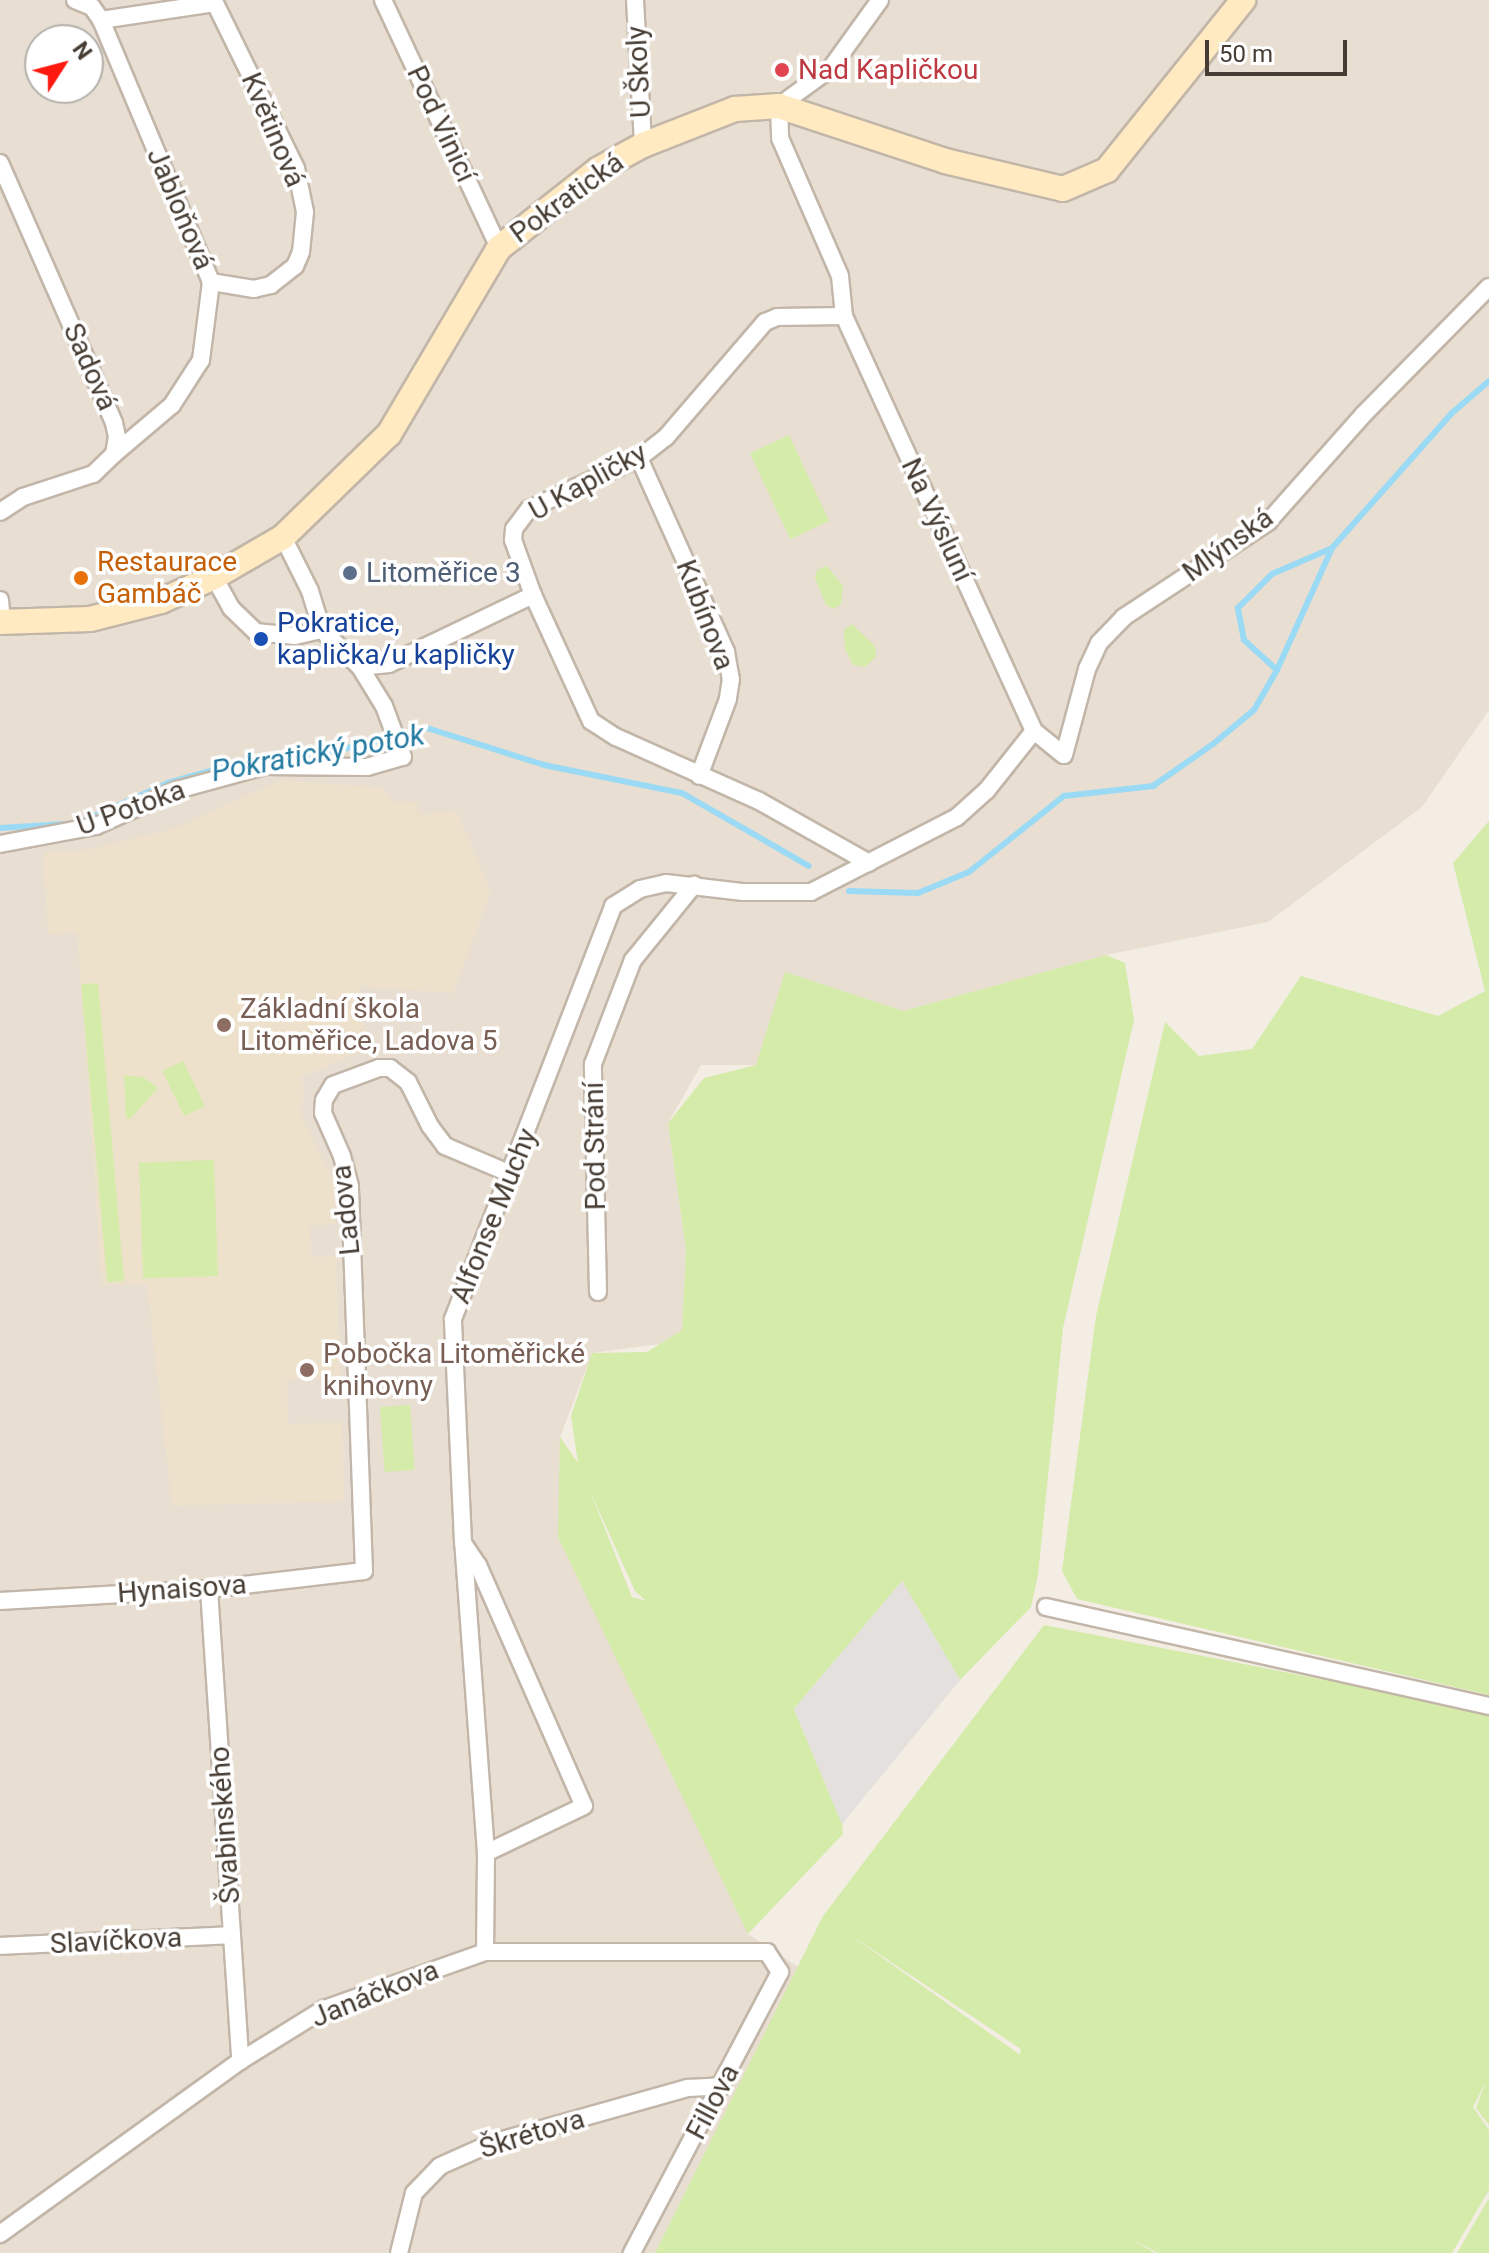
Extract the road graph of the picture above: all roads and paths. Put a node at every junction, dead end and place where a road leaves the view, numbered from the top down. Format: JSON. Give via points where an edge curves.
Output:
{"nodes":[{"id":1,"x":75,"y":0,"type":"edge"},
{"id":2,"x":383,"y":0,"type":"edge"},
{"id":3,"x":635,"y":0,"type":"edge"},
{"id":4,"x":880,"y":0,"type":"edge"},
{"id":5,"x":1243,"y":0,"type":"edge"},
{"id":6,"x":101,"y":20,"type":"junction"},
{"id":7,"x":779,"y":106,"type":"junction"},
{"id":8,"x":643,"y":145,"type":"junction"},
{"id":9,"x":0,"y":163,"type":"edge"},
{"id":10,"x":499,"y":248,"type":"junction"},
{"id":11,"x":211,"y":282,"type":"junction"},
{"id":12,"x":1489,"y":287,"type":"edge"},
{"id":13,"x":844,"y":316,"type":"junction"},
{"id":14,"x":114,"y":454,"type":"junction"},
{"id":15,"x":639,"y":458,"type":"junction"},
{"id":16,"x":0,"y":512,"type":"edge"},
{"id":17,"x":283,"y":537,"type":"junction"},
{"id":18,"x":214,"y":577,"type":"junction"},
{"id":19,"x":533,"y":595,"type":"junction"},
{"id":20,"x":1,"y":615,"type":"edge"},
{"id":21,"x":322,"y":630,"type":"junction"},
{"id":22,"x":360,"y":667,"type":"junction"},
{"id":23,"x":1034,"y":731,"type":"junction"},
{"id":24,"x":699,"y":776,"type":"junction"},
{"id":25,"x":0,"y":844,"type":"edge"},
{"id":26,"x":869,"y":863,"type":"junction"},
{"id":27,"x":694,"y":885,"type":"junction"},
{"id":28,"x":511,"y":1174,"type":"junction"},
{"id":29,"x":598,"y":1292,"type":"dead end"},
{"id":30,"x":463,"y":1542,"type":"junction"},
{"id":31,"x":364,"y":1571,"type":"joint"},
{"id":32,"x":209,"y":1589,"type":"junction"},
{"id":33,"x":0,"y":1601,"type":"edge"},
{"id":34,"x":1046,"y":1607,"type":"dead end"},
{"id":35,"x":1489,"y":1706,"type":"edge"},
{"id":36,"x":486,"y":1853,"type":"junction"},
{"id":37,"x":232,"y":1935,"type":"junction"},
{"id":38,"x":0,"y":1946,"type":"edge"},
{"id":39,"x":485,"y":1952,"type":"junction"},
{"id":40,"x":767,"y":1952,"type":"joint"},
{"id":41,"x":240,"y":2061,"type":"junction"},
{"id":42,"x":722,"y":2086,"type":"junction"},
{"id":43,"x":0,"y":2234,"type":"edge"},
{"id":44,"x":399,"y":2253,"type":"edge"},
{"id":45,"x":632,"y":2253,"type":"edge"}],
"edges":[{"from":1,"to":6,"type":"street","name":"Jabloňová","via":[[92,7]]},
{"from":2,"to":10,"type":"street","name":"Pod Vinicí"},
{"from":3,"to":8,"type":"street","name":"U Školy"},
{"from":4,"to":7,"type":"street","via":[[831,68]]},
{"from":5,"to":7,"type":"street","name":"Pokratická","via":[[1107,170],[1063,189],[945,161]]},
{"from":6,"to":11,"type":"street","name":"Jabloňová"},
{"from":6,"to":11,"type":"street","name":"Květinová","via":[[215,3],[296,168],[305,212],[295,266],[285,277],[254,289]]},
{"from":7,"to":8,"type":"street","name":"Pokratická","via":[[735,109]]},
{"from":7,"to":13,"type":"street","name":"Na Výsluní","via":[[780,138],[840,276]]},
{"from":8,"to":10,"type":"street","name":"Pokratická","via":[[599,169]]},
{"from":9,"to":14,"type":"street","name":"Sadová","via":[[114,423]]},
{"from":10,"to":17,"type":"street","name":"Pokratická","via":[[389,434]]},
{"from":11,"to":14,"type":"street","name":"Jabloňová","via":[[201,360],[172,405]]},
{"from":12,"to":23,"type":"street","name":"Mlýnská","via":[[1364,414],[1268,522],[1124,617],[1099,643],[1064,755]]},
{"from":13,"to":15,"type":"street","name":"U Kapličky","via":[[777,317],[752,332],[666,437]]},
{"from":13,"to":23,"type":"street","name":"Na Výsluní"},
{"from":14,"to":16,"type":"street","via":[[93,474],[23,497]]},
{"from":15,"to":19,"type":"street","name":"U Kapličky","via":[[521,517],[513,540]]},
{"from":15,"to":24,"type":"street","name":"Kubínova","via":[[726,652],[728,699]]},
{"from":17,"to":18,"type":"street","name":"Pokratická"},
{"from":17,"to":21,"type":"street","via":[[310,591]]},
{"from":18,"to":20,"type":"street","name":"Pokratická","via":[[161,601],[90,619]]},
{"from":18,"to":21,"type":"street","via":[[231,608],[256,632],[295,636]]},
{"from":19,"to":22,"type":"street","via":[[389,664]]},
{"from":19,"to":24,"type":"street","via":[[591,721]]},
{"from":21,"to":22,"type":"street"},
{"from":22,"to":25,"type":"street","name":"U Potoka","via":[[401,751],[367,767],[265,766],[177,790],[96,826]]},
{"from":23,"to":26,"type":"street","via":[[971,807]]},
{"from":24,"to":26,"type":"street","via":[[759,801]]},
{"from":26,"to":27,"type":"street","name":"Alfonse Muchy","via":[[811,892],[743,892]]},
{"from":27,"to":28,"type":"street","name":"Alfonse Muchy","via":[[666,883],[640,889],[613,906]]},
{"from":27,"to":29,"type":"street","name":"Pod Strání","via":[[633,960],[593,1064]]},
{"from":28,"to":30,"type":"street","name":"Alfonse Muchy","via":[[453,1319]]},
{"from":28,"to":31,"type":"street","name":"Ladova","via":[[445,1146],[402,1074],[379,1068],[333,1085],[324,1100],[323,1113],[350,1186]]},
{"from":30,"to":36,"type":"street","name":"Alfonse Muchy"},
{"from":30,"to":36,"type":"street","via":[[478,1565],[584,1806]]},
{"from":31,"to":32,"type":"street","name":"Hynaisova"},
{"from":32,"to":33,"type":"street","name":"Hynaisova"},
{"from":32,"to":37,"type":"street","name":"Švabinského"},
{"from":34,"to":35,"type":"street"},
{"from":36,"to":39,"type":"street","name":"Alfonse Muchy"},
{"from":37,"to":38,"type":"street","name":"Slavíčkova"},
{"from":37,"to":41,"type":"street","name":"Švabinského"},
{"from":39,"to":40,"type":"street","name":"Janáčkova"},
{"from":39,"to":41,"type":"street","name":"Janáčkova","via":[[324,2009]]},
{"from":40,"to":42,"type":"street","name":"Fillova","via":[[780,1972]]},
{"from":41,"to":43,"type":"street","name":"Janáčkova"},
{"from":42,"to":44,"type":"street","name":"Škrétova","via":[[688,2088],[492,2143],[440,2166],[414,2193]]},
{"from":42,"to":45,"type":"street","name":"Fillova"}]}
